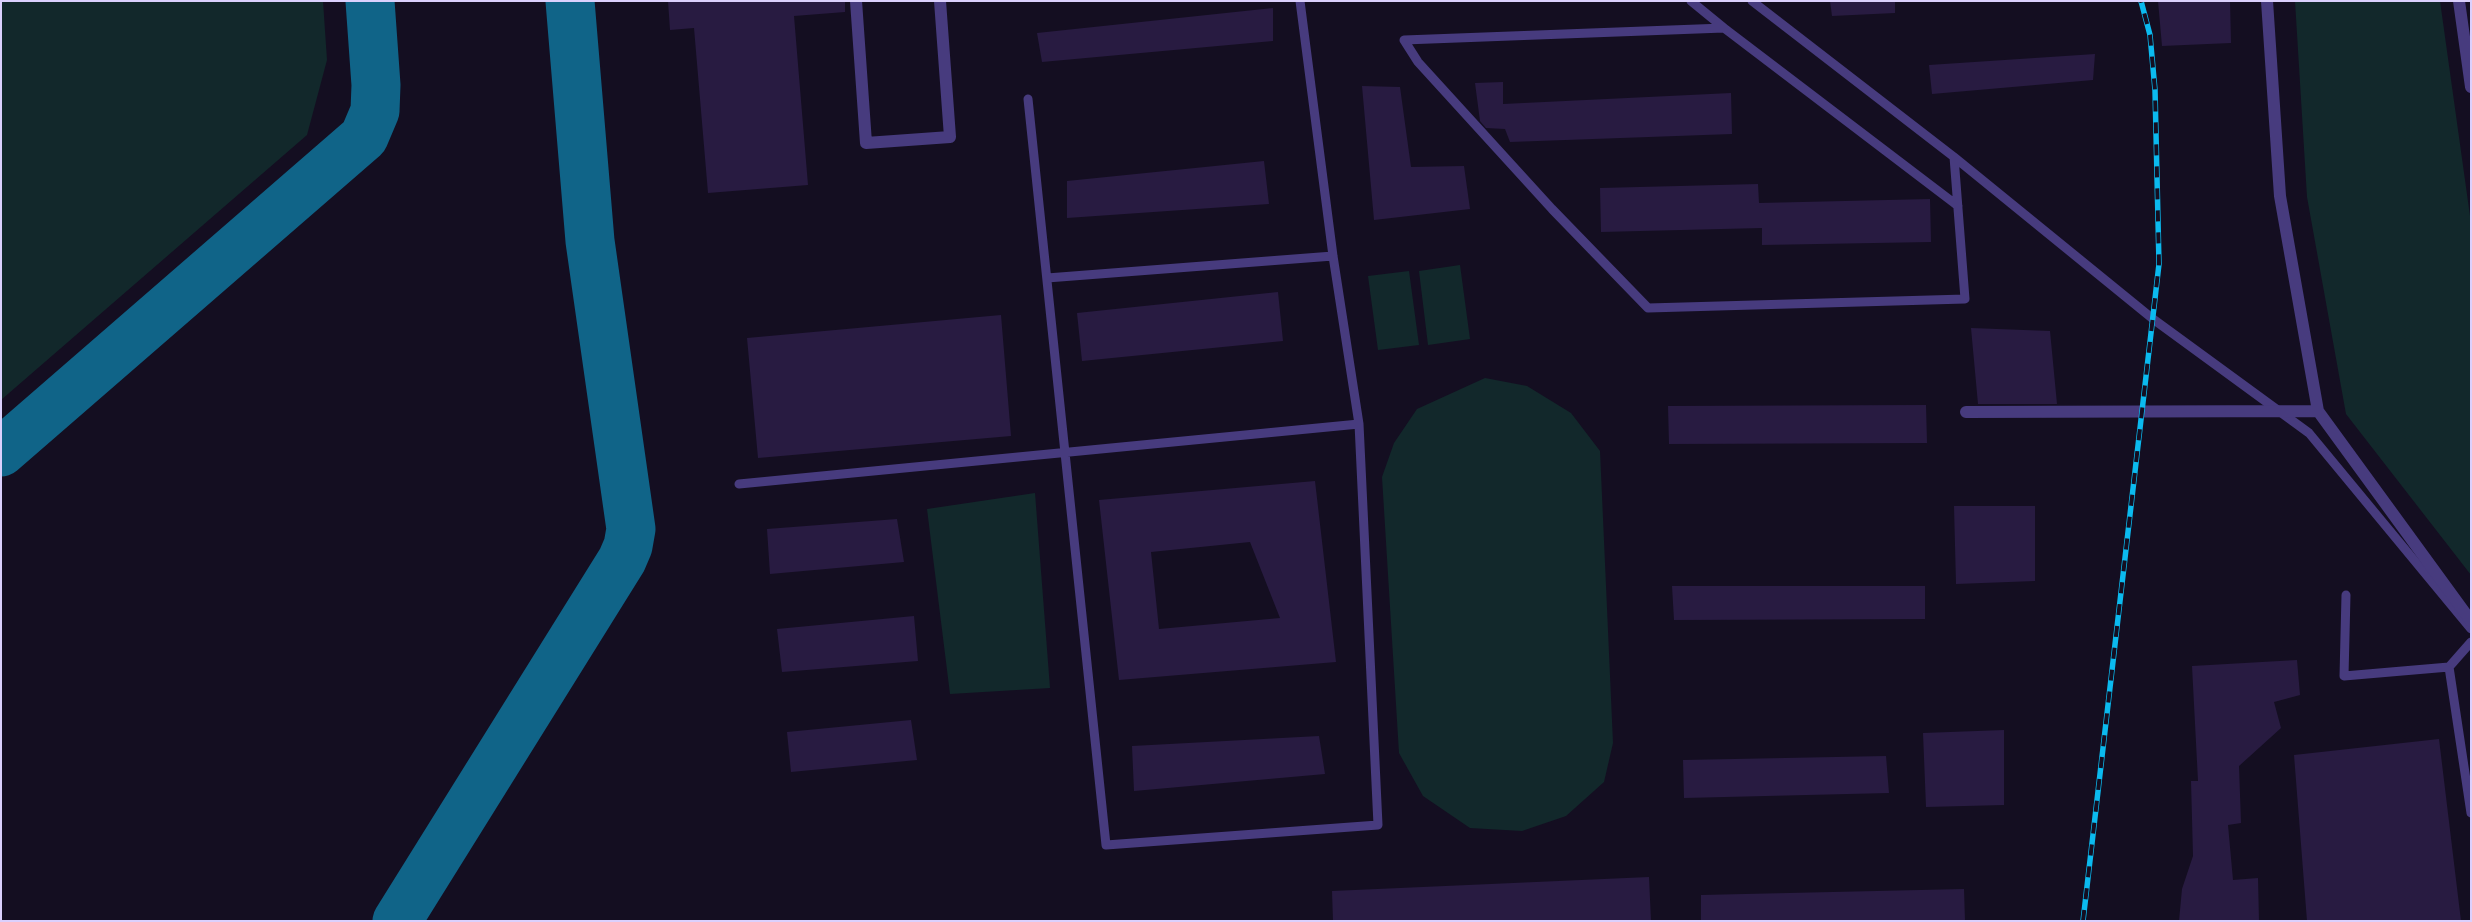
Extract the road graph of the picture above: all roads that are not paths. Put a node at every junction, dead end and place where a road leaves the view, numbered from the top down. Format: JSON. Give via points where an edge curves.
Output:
{"nodes":[{"id":1,"x":856,"y":1,"type":"edge"},
{"id":2,"x":940,"y":1,"type":"edge"},
{"id":3,"x":1300,"y":1,"type":"edge"},
{"id":4,"x":1691,"y":1,"type":"edge"},
{"id":5,"x":1752,"y":1,"type":"edge"},
{"id":6,"x":2266,"y":1,"type":"edge"},
{"id":7,"x":2459,"y":1,"type":"edge"},
{"id":8,"x":1724,"y":28,"type":"junction"},
{"id":9,"x":2471,"y":87,"type":"edge"},
{"id":10,"x":1028,"y":98,"type":"dead end"},
{"id":11,"x":1954,"y":157,"type":"junction"},
{"id":12,"x":1958,"y":206,"type":"junction"},
{"id":13,"x":1333,"y":256,"type":"junction"},
{"id":14,"x":1047,"y":278,"type":"junction"},
{"id":15,"x":2318,"y":411,"type":"junction"},
{"id":16,"x":1966,"y":412,"type":"dead end"},
{"id":17,"x":1359,"y":424,"type":"junction"},
{"id":18,"x":1065,"y":452,"type":"junction"},
{"id":19,"x":738,"y":484,"type":"dead end"},
{"id":20,"x":2346,"y":596,"type":"dead end"},
{"id":21,"x":2471,"y":621,"type":"edge"},
{"id":22,"x":2471,"y":629,"type":"edge"},
{"id":23,"x":2471,"y":642,"type":"edge"},
{"id":24,"x":2448,"y":667,"type":"junction"},
{"id":25,"x":2471,"y":813,"type":"edge"}],
"edges":[{"from":1,"to":2,"type":"street","via":[[866,143],[950,137]]},
{"from":3,"to":13,"type":"lane"},
{"from":4,"to":8,"type":"lane"},
{"from":5,"to":11,"type":"lane"},
{"from":6,"to":15,"type":"street","via":[[2280,196]]},
{"from":7,"to":9,"type":"street"},
{"from":8,"to":12,"type":"lane"},
{"from":8,"to":12,"type":"lane","via":[[1404,40],[1418,62],[1552,209],[1648,308],[1965,299]]},
{"from":10,"to":14,"type":"lane"},
{"from":11,"to":12,"type":"lane"},
{"from":11,"to":22,"type":"lane","via":[[2153,318],[2309,433]]},
{"from":13,"to":14,"type":"lane"},
{"from":13,"to":17,"type":"lane"},
{"from":14,"to":18,"type":"lane"},
{"from":15,"to":16,"type":"street"},
{"from":15,"to":21,"type":"street"},
{"from":17,"to":18,"type":"lane"},
{"from":17,"to":18,"type":"lane","via":[[1378,826],[1106,845]]},
{"from":18,"to":19,"type":"lane"},
{"from":20,"to":24,"type":"lane","via":[[2344,676]]},
{"from":23,"to":24,"type":"lane"},
{"from":24,"to":25,"type":"lane"}]}
